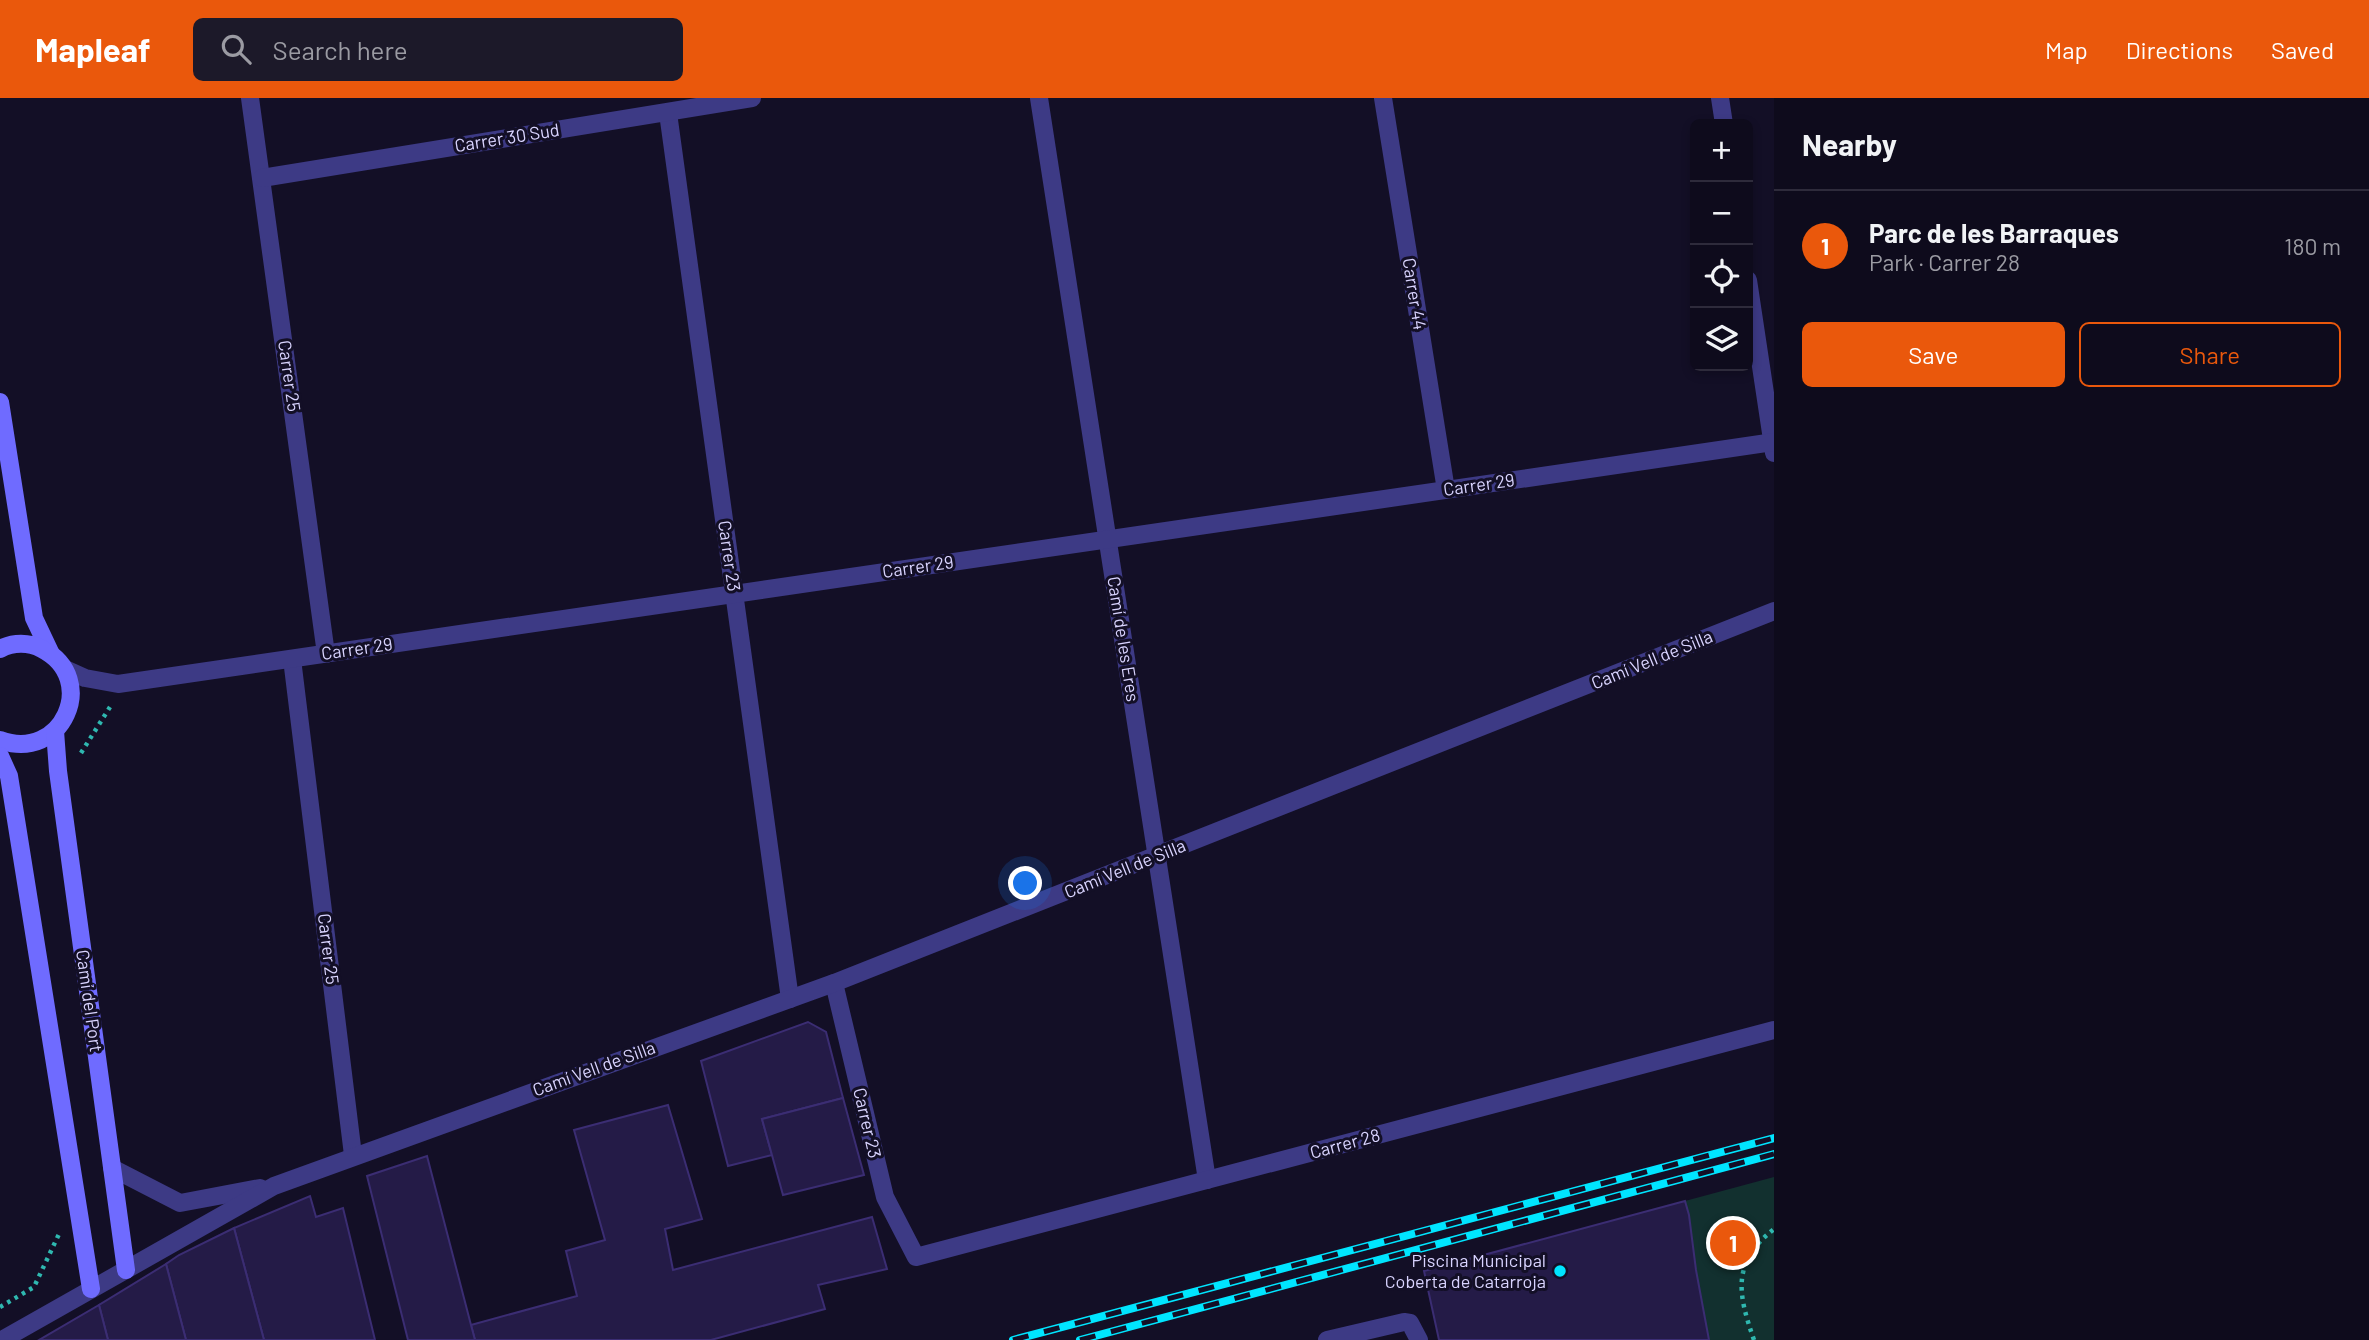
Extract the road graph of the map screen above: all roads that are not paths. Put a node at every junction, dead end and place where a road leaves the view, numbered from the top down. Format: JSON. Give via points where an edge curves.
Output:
{"nodes":[{"id":1,"x":250,"y":98,"type":"edge"},
{"id":2,"x":752,"y":98,"type":"edge"},
{"id":3,"x":1039,"y":98,"type":"edge"},
{"id":4,"x":1383,"y":98,"type":"edge"},
{"id":5,"x":1720,"y":98,"type":"edge"},
{"id":6,"x":668,"y":113,"type":"junction"},
{"id":7,"x":1723,"y":119,"type":"edge"},
{"id":8,"x":262,"y":178,"type":"junction"},
{"id":9,"x":1752,"y":308,"type":"edge"},
{"id":10,"x":0,"y":402,"type":"edge"},
{"id":11,"x":1774,"y":446,"type":"edge"},
{"id":12,"x":1446,"y":490,"type":"junction"},
{"id":13,"x":1108,"y":539,"type":"junction"},
{"id":14,"x":734,"y":594,"type":"junction"},
{"id":15,"x":1774,"y":611,"type":"edge"},
{"id":16,"x":0,"y":649,"type":"edge"},
{"id":17,"x":326,"y":653,"type":"junction"},
{"id":18,"x":51,"y":654,"type":"junction"},
{"id":19,"x":292,"y":659,"type":"junction"},
{"id":20,"x":65,"y":669,"type":"junction"},
{"id":21,"x":55,"y":731,"type":"junction"},
{"id":22,"x":0,"y":740,"type":"edge"},
{"id":23,"x":0,"y":756,"type":"edge"},
{"id":24,"x":1157,"y":856,"type":"junction"},
{"id":25,"x":834,"y":983,"type":"junction"},
{"id":26,"x":790,"y":999,"type":"junction"},
{"id":27,"x":1774,"y":1030,"type":"edge"},
{"id":28,"x":353,"y":1155,"type":"junction"},
{"id":29,"x":112,"y":1168,"type":"junction"},
{"id":30,"x":1207,"y":1180,"type":"junction"},
{"id":31,"x":274,"y":1186,"type":"junction"},
{"id":32,"x":916,"y":1257,"type":"joint"},
{"id":33,"x":126,"y":1270,"type":"junction"},
{"id":34,"x":92,"y":1289,"type":"junction"},
{"id":35,"x":2,"y":1340,"type":"edge"},
{"id":36,"x":1327,"y":1340,"type":"edge"},
{"id":37,"x":1419,"y":1340,"type":"edge"}],
"edges":[{"from":1,"to":8,"type":"street","name":"Carrer 25"},
{"from":2,"to":6,"type":"street","name":"Carrer 30 Sud"},
{"from":3,"to":13,"type":"street","name":"Camí de les Eres"},
{"from":4,"to":12,"type":"street","name":"Carrer 44"},
{"from":5,"to":7,"type":"street"},
{"from":6,"to":8,"type":"street","name":"Carrer 30 Sud"},
{"from":6,"to":14,"type":"street","name":"Carrer 23"},
{"from":8,"to":17,"type":"street","name":"Carrer 25"},
{"from":9,"to":11,"type":"street"},
{"from":10,"to":18,"type":"street","via":[[34,618]]},
{"from":11,"to":12,"type":"street","name":"Carrer 29"},
{"from":12,"to":13,"type":"street","name":"Carrer 29"},
{"from":13,"to":14,"type":"street","name":"Carrer 29"},
{"from":13,"to":24,"type":"street","name":"Camí de les Eres"},
{"from":14,"to":17,"type":"street","name":"Carrer 29"},
{"from":14,"to":26,"type":"street","name":"Carrer 23"},
{"from":15,"to":24,"type":"street","name":"Camí Vell de Silla"},
{"from":16,"to":18,"type":"street","via":[[21,643]]},
{"from":17,"to":19,"type":"street","name":"Carrer 29"},
{"from":18,"to":20,"type":"street"},
{"from":19,"to":20,"type":"street","name":"Carrer 29","via":[[118,684]]},
{"from":19,"to":28,"type":"street","name":"Carrer 25"},
{"from":20,"to":21,"type":"street","via":[[71,702]]},
{"from":21,"to":22,"type":"street","via":[[31,744]]},
{"from":21,"to":29,"type":"street","name":"Camí del Port"},
{"from":23,"to":34,"type":"street","via":[[9,776]]},
{"from":24,"to":25,"type":"street","name":"Camí Vell de Silla"},
{"from":24,"to":30,"type":"street","name":"Camí de les Eres"},
{"from":25,"to":26,"type":"street","name":"Camí Vell de Silla"},
{"from":25,"to":32,"type":"street","name":"Carrer 23","via":[[885,1197]]},
{"from":26,"to":28,"type":"street","name":"Camí Vell de Silla"},
{"from":27,"to":30,"type":"street","name":"Carrer 28"},
{"from":28,"to":31,"type":"street","name":"Camí Vell de Silla"},
{"from":29,"to":31,"type":"street","name":"Camí Vell de Silla","via":[[180,1203]]},
{"from":29,"to":33,"type":"street","name":"Camí del Port"},
{"from":30,"to":32,"type":"street","name":"Carrer 28"},
{"from":31,"to":33,"type":"street","name":"Camí Vell de Silla"},
{"from":33,"to":34,"type":"street","name":"Camí Vell de Silla"},
{"from":34,"to":35,"type":"street","name":"Camí Vell de Silla"},
{"from":36,"to":37,"type":"street","via":[[1397,1322],[1410,1323]]}]}
